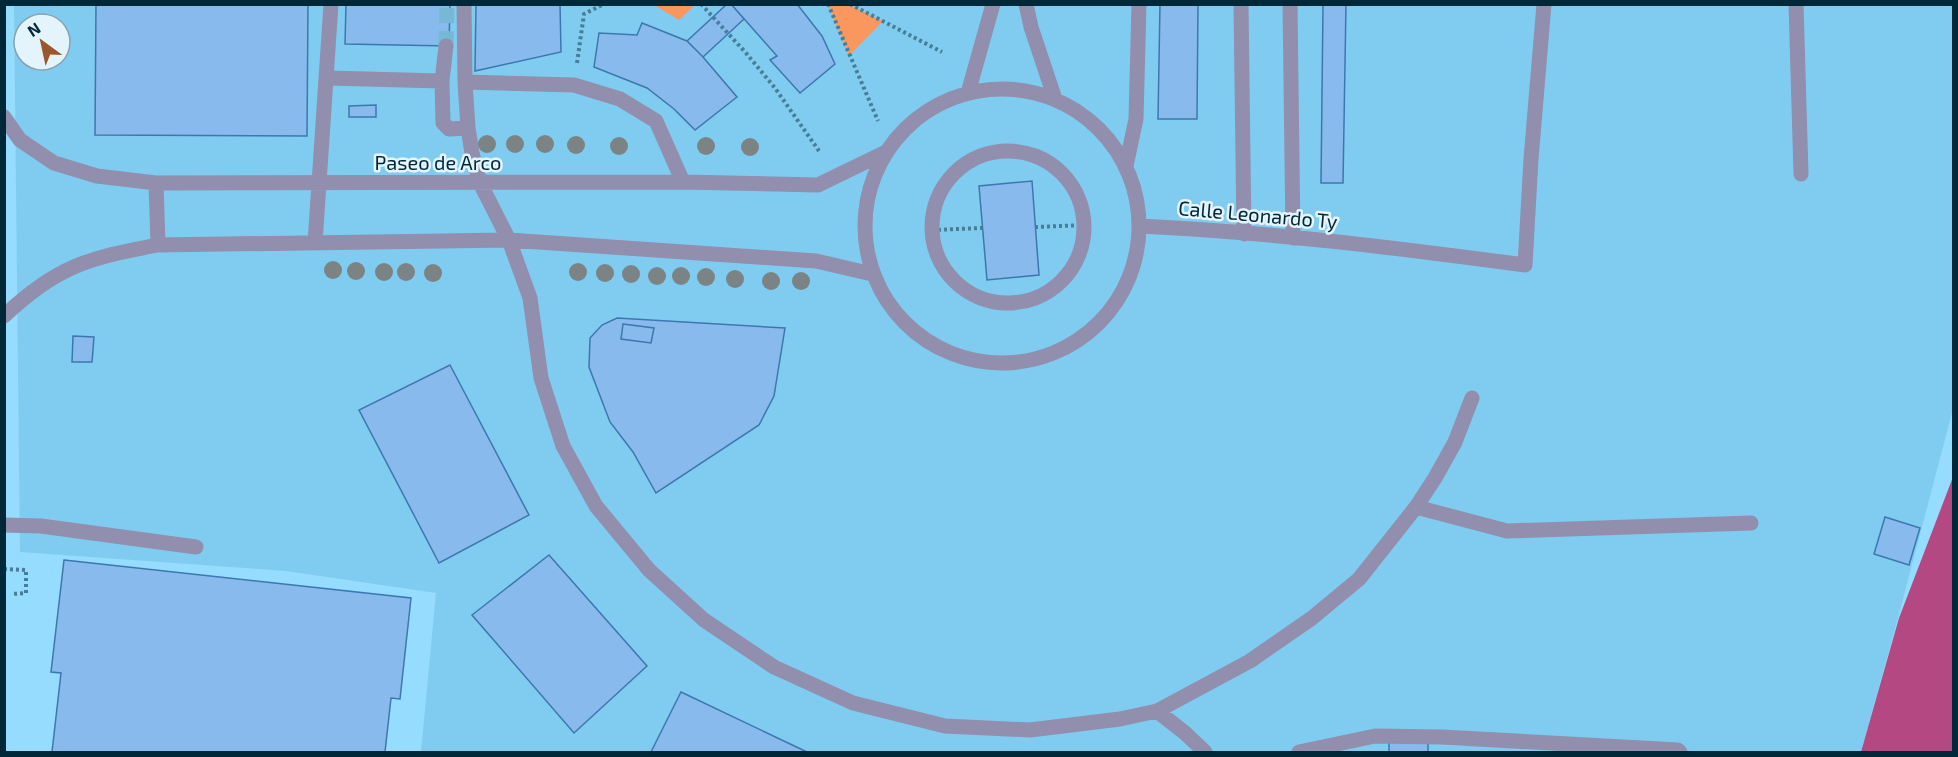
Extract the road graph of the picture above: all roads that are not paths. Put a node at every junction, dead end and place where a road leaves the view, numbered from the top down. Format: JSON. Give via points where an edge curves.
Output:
{"nodes":[{"id":1,"x":331,"y":4,"type":"edge"},
{"id":2,"x":464,"y":4,"type":"edge"},
{"id":3,"x":993,"y":4,"type":"edge"},
{"id":4,"x":1026,"y":4,"type":"edge"},
{"id":5,"x":1139,"y":4,"type":"edge"},
{"id":6,"x":1241,"y":4,"type":"edge"},
{"id":7,"x":1290,"y":4,"type":"edge"},
{"id":8,"x":1544,"y":4,"type":"edge"},
{"id":9,"x":1796,"y":4,"type":"edge"},
{"id":10,"x":446,"y":46,"type":"tunnel mouth"},
{"id":11,"x":327,"y":78,"type":"junction"},
{"id":12,"x":442,"y":81,"type":"junction"},
{"id":13,"x":465,"y":82,"type":"junction"},
{"id":14,"x":968,"y":93,"type":"junction"},
{"id":15,"x":1055,"y":99,"type":"junction"},
{"id":16,"x":4,"y":117,"type":"edge"},
{"id":17,"x":468,"y":128,"type":"junction"},
{"id":18,"x":886,"y":152,"type":"junction"},
{"id":19,"x":1126,"y":166,"type":"junction"},
{"id":20,"x":1801,"y":174,"type":"dead end"},
{"id":21,"x":683,"y":182,"type":"junction"},
{"id":22,"x":156,"y":183,"type":"junction"},
{"id":23,"x":319,"y":183,"type":"junction"},
{"id":24,"x":480,"y":183,"type":"junction"},
{"id":25,"x":1140,"y":226,"type":"junction"},
{"id":26,"x":932,"y":230,"type":"joint"},
{"id":27,"x":1244,"y":234,"type":"junction"},
{"id":28,"x":1293,"y":238,"type":"junction"},
{"id":29,"x":509,"y":240,"type":"junction"},
{"id":30,"x":315,"y":243,"type":"junction"},
{"id":31,"x":158,"y":245,"type":"junction"},
{"id":32,"x":872,"y":274,"type":"junction"},
{"id":33,"x":4,"y":316,"type":"edge"},
{"id":34,"x":1472,"y":398,"type":"dead end"},
{"id":35,"x":1416,"y":507,"type":"junction"},
{"id":36,"x":1751,"y":523,"type":"dead end"},
{"id":37,"x":4,"y":525,"type":"edge"},
{"id":38,"x":196,"y":547,"type":"dead end"},
{"id":39,"x":1157,"y":711,"type":"junction"},
{"id":40,"x":1441,"y":745,"type":"edge"},
{"id":41,"x":1545,"y":748,"type":"edge"},
{"id":42,"x":1205,"y":753,"type":"edge"},
{"id":43,"x":1299,"y":753,"type":"edge"},
{"id":44,"x":1680,"y":753,"type":"edge"}],
"edges":[{"from":1,"to":11,"type":"street"},
{"from":2,"to":13,"type":"street"},
{"from":3,"to":14,"type":"street"},
{"from":4,"to":15,"type":"street"},
{"from":5,"to":19,"type":"street","via":[[1136,119]]},
{"from":6,"to":27,"type":"street"},
{"from":7,"to":28,"type":"street"},
{"from":8,"to":28,"type":"street","name":"Calle Leonardo Ty","via":[[1525,265]]},
{"from":9,"to":20,"type":"street"},
{"from":10,"to":12,"type":"street"},
{"from":11,"to":12,"type":"street"},
{"from":11,"to":23,"type":"street"},
{"from":12,"to":17,"type":"street","via":[[443,123],[449,129]]},
{"from":13,"to":17,"type":"street"},
{"from":13,"to":21,"type":"street","via":[[574,85],[620,99],[656,121]]},
{"from":14,"to":15,"type":"street","via":[[997,89],[1027,91]]},
{"from":14,"to":18,"type":"street","via":[[921,115]]},
{"from":15,"to":19,"type":"street","via":[[1089,119]]},
{"from":16,"to":22,"type":"street","name":"Paseo de Arco","via":[[20,140],[54,163],[97,176]]},
{"from":17,"to":24,"type":"street"},
{"from":18,"to":21,"type":"street","name":"Paseo de Arco","via":[[818,185]]},
{"from":18,"to":32,"type":"street","via":[[876,171],[865,211],[866,254]]},
{"from":19,"to":25,"type":"street","via":[[1138,204]]},
{"from":21,"to":24,"type":"street","name":"Paseo de Arco"},
{"from":22,"to":23,"type":"street","name":"Paseo de Arco"},
{"from":22,"to":31,"type":"street"},
{"from":23,"to":24,"type":"street","name":"Paseo de Arco"},
{"from":23,"to":30,"type":"street"},
{"from":24,"to":29,"type":"street"},
{"from":25,"to":27,"type":"street","name":"Calle Leonardo Ty"},
{"from":25,"to":32,"type":"street","via":[[1130,274],[1103,318],[1063,349],[1013,363],[988,363],[939,349],[898,318]]},
{"from":26,"to":26,"type":"street","via":[[935,205],[955,173],[970,161],[1008,151],[1046,161],[1061,173],[1081,206],[1084,225],[1075,265],[1062,282],[1024,302],[1003,304],[982,299],[949,276],[939,260]]},
{"from":27,"to":28,"type":"street","name":"Calle Leonardo Ty"},
{"from":29,"to":30,"type":"street"},
{"from":29,"to":32,"type":"street","via":[[816,261]]},
{"from":29,"to":39,"type":"street","via":[[530,298],[541,378],[563,446],[596,506],[649,570],[704,620],[774,666],[853,703],[945,726],[1030,730]]},
{"from":30,"to":31,"type":"street"},
{"from":31,"to":33,"type":"street","via":[[109,254],[71,267],[46,280]]},
{"from":34,"to":35,"type":"street","via":[[1455,442]]},
{"from":35,"to":36,"type":"street","via":[[1507,531]]},
{"from":35,"to":39,"type":"street","via":[[1359,579],[1312,618],[1250,661]]},
{"from":37,"to":38,"type":"street","via":[[41,526]]},
{"from":39,"to":42,"type":"street"},
{"from":40,"to":41,"type":"street"},
{"from":40,"to":43,"type":"street","via":[[1375,736]]},
{"from":41,"to":44,"type":"street"}]}
